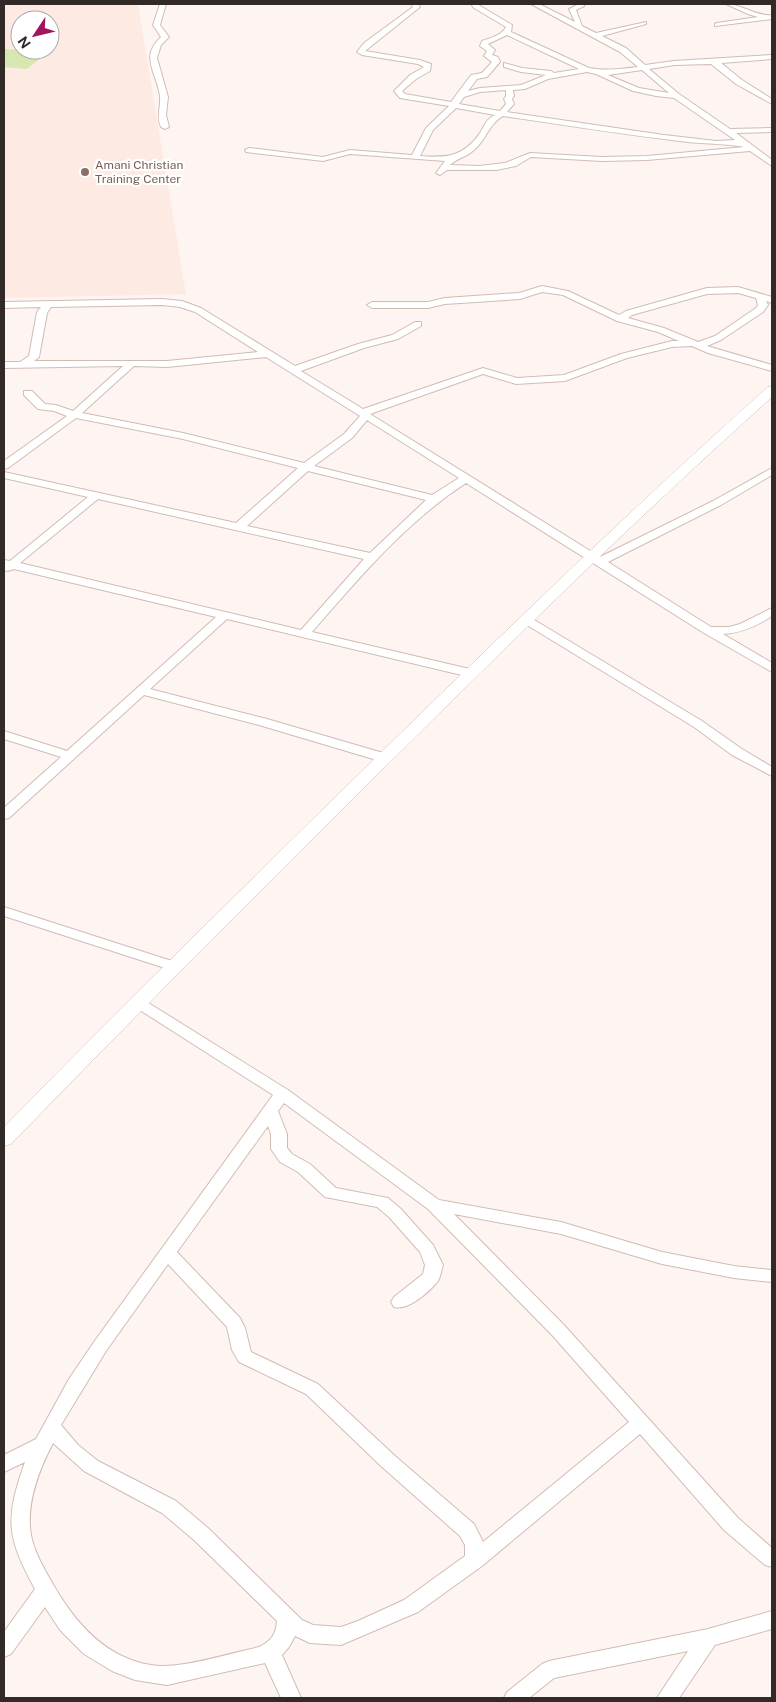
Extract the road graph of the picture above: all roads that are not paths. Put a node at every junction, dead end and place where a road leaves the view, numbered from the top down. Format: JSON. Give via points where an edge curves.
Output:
{"nodes":[{"id":1,"x":163,"y":4,"type":"edge"},
{"id":2,"x":415,"y":4,"type":"edge"},
{"id":3,"x":474,"y":4,"type":"edge"},
{"id":4,"x":534,"y":4,"type":"edge"},
{"id":5,"x":729,"y":4,"type":"edge"},
{"id":6,"x":582,"y":5,"type":"dead end"},
{"id":7,"x":772,"y":17,"type":"edge"},
{"id":8,"x":644,"y":23,"type":"dead end"},
{"id":9,"x":717,"y":25,"type":"dead end"},
{"id":10,"x":578,"y":26,"type":"junction"},
{"id":11,"x":507,"y":32,"type":"junction"},
{"id":12,"x":595,"y":36,"type":"junction"},
{"id":13,"x":772,"y":57,"type":"edge"},
{"id":14,"x":750,"y":59,"type":"junction"},
{"id":15,"x":712,"y":62,"type":"junction"},
{"id":16,"x":507,"y":65,"type":"dead end"},
{"id":17,"x":765,"y":65,"type":"dead end"},
{"id":18,"x":643,"y":68,"type":"junction"},
{"id":19,"x":587,"y":70,"type":"junction"},
{"id":20,"x":598,"y":72,"type":"junction"},
{"id":21,"x":561,"y":74,"type":"junction"},
{"id":22,"x":509,"y":88,"type":"junction"},
{"id":23,"x":461,"y":95,"type":"junction"},
{"id":24,"x":676,"y":96,"type":"junction"},
{"id":25,"x":772,"y":102,"type":"edge"},
{"id":26,"x":454,"y":104,"type":"junction"},
{"id":27,"x":504,"y":114,"type":"junction"},
{"id":28,"x":165,"y":127,"type":"dead end"},
{"id":29,"x":772,"y":130,"type":"edge"},
{"id":30,"x":728,"y":131,"type":"junction"},
{"id":31,"x":742,"y":142,"type":"junction"},
{"id":32,"x":750,"y":149,"type":"junction"},
{"id":33,"x":249,"y":150,"type":"dead end"},
{"id":34,"x":415,"y":157,"type":"junction"},
{"id":35,"x":457,"y":158,"type":"junction"},
{"id":36,"x":772,"y":164,"type":"edge"},
{"id":37,"x":760,"y":296,"type":"junction"},
{"id":38,"x":772,"y":300,"type":"edge"},
{"id":39,"x":48,"y":304,"type":"junction"},
{"id":40,"x":4,"y":305,"type":"edge"},
{"id":41,"x":372,"y":305,"type":"dead end"},
{"id":42,"x":620,"y":319,"type":"junction"},
{"id":43,"x":418,"y":324,"type":"dead end"},
{"id":44,"x":696,"y":345,"type":"junction"},
{"id":45,"x":268,"y":354,"type":"junction"},
{"id":46,"x":131,"y":364,"type":"junction"},
{"id":47,"x":4,"y":365,"type":"edge"},
{"id":48,"x":21,"y":365,"type":"junction"},
{"id":49,"x":772,"y":368,"type":"edge"},
{"id":50,"x":294,"y":370,"type":"junction"},
{"id":51,"x":772,"y":390,"type":"edge"},
{"id":52,"x":28,"y":393,"type":"dead end"},
{"id":53,"x":364,"y":414,"type":"junction"},
{"id":54,"x":74,"y":415,"type":"junction"},
{"id":55,"x":4,"y":466,"type":"edge"},
{"id":56,"x":307,"y":466,"type":"junction"},
{"id":57,"x":772,"y":471,"type":"edge"},
{"id":58,"x":4,"y":475,"type":"edge"},
{"id":59,"x":466,"y":478,"type":"junction"},
{"id":60,"x":97,"y":496,"type":"junction"},
{"id":61,"x":434,"y":499,"type":"junction"},
{"id":62,"x":238,"y":528,"type":"junction"},
{"id":63,"x":372,"y":557,"type":"junction"},
{"id":64,"x":596,"y":560,"type":"junction"},
{"id":65,"x":7,"y":566,"type":"edge"},
{"id":66,"x":772,"y":611,"type":"edge"},
{"id":67,"x":225,"y":615,"type":"junction"},
{"id":68,"x":526,"y":618,"type":"junction"},
{"id":69,"x":708,"y":630,"type":"junction"},
{"id":70,"x":304,"y":634,"type":"junction"},
{"id":71,"x":772,"y":668,"type":"edge"},
{"id":72,"x":470,"y":673,"type":"junction"},
{"id":73,"x":142,"y":691,"type":"junction"},
{"id":74,"x":4,"y":735,"type":"edge"},
{"id":75,"x":71,"y":756,"type":"junction"},
{"id":76,"x":385,"y":758,"type":"junction"},
{"id":77,"x":772,"y":772,"type":"edge"},
{"id":78,"x":4,"y":815,"type":"edge"},
{"id":79,"x":4,"y":911,"type":"edge"},
{"id":80,"x":173,"y":966,"type":"junction"},
{"id":81,"x":137,"y":1002,"type":"junction"},
{"id":82,"x":282,"y":1094,"type":"junction"},
{"id":83,"x":270,"y":1111,"type":"junction"},
{"id":84,"x":4,"y":1139,"type":"edge"},
{"id":85,"x":434,"y":1205,"type":"junction"},
{"id":86,"x":167,"y":1252,"type":"junction"},
{"id":87,"x":772,"y":1276,"type":"edge"},
{"id":88,"x":400,"y":1302,"type":"dead end"},
{"id":89,"x":641,"y":1423,"type":"junction"},
{"id":90,"x":47,"y":1436,"type":"junction"},
{"id":91,"x":4,"y":1464,"type":"edge"},
{"id":92,"x":772,"y":1559,"type":"edge"},
{"id":93,"x":475,"y":1560,"type":"junction"},
{"id":94,"x":46,"y":1590,"type":"junction"},
{"id":95,"x":287,"y":1618,"type":"junction"},
{"id":96,"x":772,"y":1620,"type":"edge"},
{"id":97,"x":708,"y":1638,"type":"junction"},
{"id":98,"x":4,"y":1648,"type":"edge"},
{"id":99,"x":270,"y":1652,"type":"junction"},
{"id":100,"x":291,"y":1698,"type":"edge"},
{"id":101,"x":514,"y":1698,"type":"edge"},
{"id":102,"x":667,"y":1698,"type":"edge"}],
"edges":[{"from":1,"to":28,"type":"street","via":[[155,22],[165,37],[155,46],[153,65],[164,98],[160,114]]},
{"from":2,"to":26,"type":"street","via":[[417,8],[361,52],[425,64],[429,67],[413,77],[398,93]]},
{"from":3,"to":11,"type":"street","via":[[508,24]]},
{"from":4,"to":10,"type":"street"},
{"from":5,"to":7,"type":"street","via":[[750,13]]},
{"from":6,"to":10,"type":"street","via":[[572,10]]},
{"from":7,"to":9,"type":"street"},
{"from":8,"to":12,"type":"street"},
{"from":10,"to":12,"type":"street"},
{"from":11,"to":19,"type":"street"},
{"from":11,"to":23,"type":"street","via":[[484,44],[491,50],[488,56],[496,62],[484,75],[474,77]]},
{"from":12,"to":18,"type":"street","via":[[623,50]]},
{"from":13,"to":14,"type":"street"},
{"from":14,"to":15,"type":"street"},
{"from":14,"to":17,"type":"street"},
{"from":15,"to":18,"type":"street"},
{"from":15,"to":25,"type":"street"},
{"from":16,"to":21,"type":"street","via":[[521,70]]},
{"from":18,"to":20,"type":"street"},
{"from":18,"to":24,"type":"street"},
{"from":19,"to":20,"type":"street"},
{"from":19,"to":21,"type":"street"},
{"from":20,"to":24,"type":"street","via":[[633,88]]},
{"from":21,"to":22,"type":"street","via":[[542,78],[524,87]]},
{"from":22,"to":23,"type":"street"},
{"from":22,"to":27,"type":"street","via":[[510,104]]},
{"from":23,"to":26,"type":"street"},
{"from":24,"to":30,"type":"street"},
{"from":26,"to":27,"type":"street"},
{"from":26,"to":34,"type":"street","via":[[432,126]]},
{"from":27,"to":31,"type":"street","via":[[716,143]]},
{"from":27,"to":35,"type":"street","via":[[493,118],[478,142]]},
{"from":29,"to":30,"type":"street"},
{"from":30,"to":31,"type":"street"},
{"from":31,"to":32,"type":"street"},
{"from":32,"to":35,"type":"street","via":[[647,158],[602,159],[530,154],[516,164],[443,170],[449,161]]},
{"from":32,"to":36,"type":"street"},
{"from":33,"to":34,"type":"street","via":[[323,160],[350,152]]},
{"from":34,"to":35,"type":"street"},
{"from":37,"to":38,"type":"street"},
{"from":37,"to":42,"type":"street","via":[[738,290],[707,291],[629,312]]},
{"from":37,"to":44,"type":"street","via":[[763,305],[760,310],[726,334]]},
{"from":39,"to":40,"type":"street"},
{"from":39,"to":45,"type":"street","via":[[182,304],[198,310]]},
{"from":39,"to":48,"type":"street","via":[[42,312],[34,357]]},
{"from":41,"to":42,"type":"street","via":[[428,305],[520,296],[540,289],[565,293]]},
{"from":42,"to":44,"type":"street","via":[[661,330]]},
{"from":43,"to":50,"type":"street","via":[[395,337]]},
{"from":44,"to":49,"type":"street"},
{"from":44,"to":53,"type":"street","via":[[672,344],[624,356],[565,378],[516,381],[483,371]]},
{"from":45,"to":46,"type":"street","via":[[186,363]]},
{"from":45,"to":50,"type":"street"},
{"from":46,"to":48,"type":"street"},
{"from":46,"to":54,"type":"street"},
{"from":47,"to":48,"type":"street"},
{"from":50,"to":53,"type":"street"},
{"from":51,"to":64,"type":"street","via":[[659,492]]},
{"from":52,"to":54,"type":"street","via":[[42,407]]},
{"from":53,"to":56,"type":"street","via":[[348,436]]},
{"from":53,"to":59,"type":"street"},
{"from":54,"to":55,"type":"street"},
{"from":54,"to":56,"type":"street","via":[[183,436]]},
{"from":56,"to":61,"type":"street"},
{"from":56,"to":62,"type":"street"},
{"from":57,"to":64,"type":"street","via":[[717,503]]},
{"from":58,"to":60,"type":"street"},
{"from":59,"to":61,"type":"street"},
{"from":59,"to":64,"type":"street"},
{"from":60,"to":62,"type":"street"},
{"from":60,"to":65,"type":"street"},
{"from":61,"to":63,"type":"street"},
{"from":62,"to":63,"type":"street"},
{"from":63,"to":70,"type":"street"},
{"from":64,"to":68,"type":"street"},
{"from":64,"to":69,"type":"street"},
{"from":65,"to":67,"type":"street"},
{"from":66,"to":69,"type":"street","via":[[743,628]]},
{"from":67,"to":70,"type":"street"},
{"from":67,"to":73,"type":"street"},
{"from":68,"to":72,"type":"street"},
{"from":68,"to":77,"type":"street"},
{"from":69,"to":71,"type":"street"},
{"from":70,"to":72,"type":"street"},
{"from":72,"to":76,"type":"street"},
{"from":73,"to":75,"type":"street"},
{"from":73,"to":76,"type":"street"},
{"from":74,"to":75,"type":"street"},
{"from":75,"to":78,"type":"street"},
{"from":76,"to":80,"type":"street"},
{"from":79,"to":80,"type":"street"},
{"from":80,"to":81,"type":"street"},
{"from":81,"to":82,"type":"street"},
{"from":81,"to":84,"type":"street"},
{"from":82,"to":83,"type":"street"},
{"from":82,"to":85,"type":"street"},
{"from":83,"to":86,"type":"street"},
{"from":83,"to":88,"type":"street","via":[[279,1149],[286,1158],[304,1168],[331,1193],[385,1204],[427,1249],[434,1264],[431,1277]]},
{"from":85,"to":87,"type":"street","via":[[561,1228],[662,1258]]},
{"from":85,"to":89,"type":"street","via":[[558,1330]]},
{"from":86,"to":90,"type":"street","via":[[66,1400]]},
{"from":86,"to":93,"type":"street","via":[[234,1323],[239,1332],[240,1352],[245,1357],[312,1389],[467,1530],[476,1545]]},
{"from":89,"to":92,"type":"street","via":[[731,1524]]},
{"from":89,"to":93,"type":"street"},
{"from":90,"to":91,"type":"street"},
{"from":90,"to":94,"type":"street","via":[[26,1479],[20,1526],[31,1563]]},
{"from":90,"to":95,"type":"street","via":[[91,1466],[169,1507]]},
{"from":93,"to":95,"type":"street","via":[[411,1606],[342,1636],[310,1634]]},
{"from":94,"to":98,"type":"street"},
{"from":94,"to":99,"type":"street","via":[[66,1623],[84,1642],[121,1666],[146,1674],[167,1676]]},
{"from":95,"to":99,"type":"street","via":[[287,1633]]},
{"from":96,"to":97,"type":"street"},
{"from":97,"to":101,"type":"street","via":[[550,1670]]},
{"from":97,"to":102,"type":"street"},
{"from":99,"to":100,"type":"street"}]}
